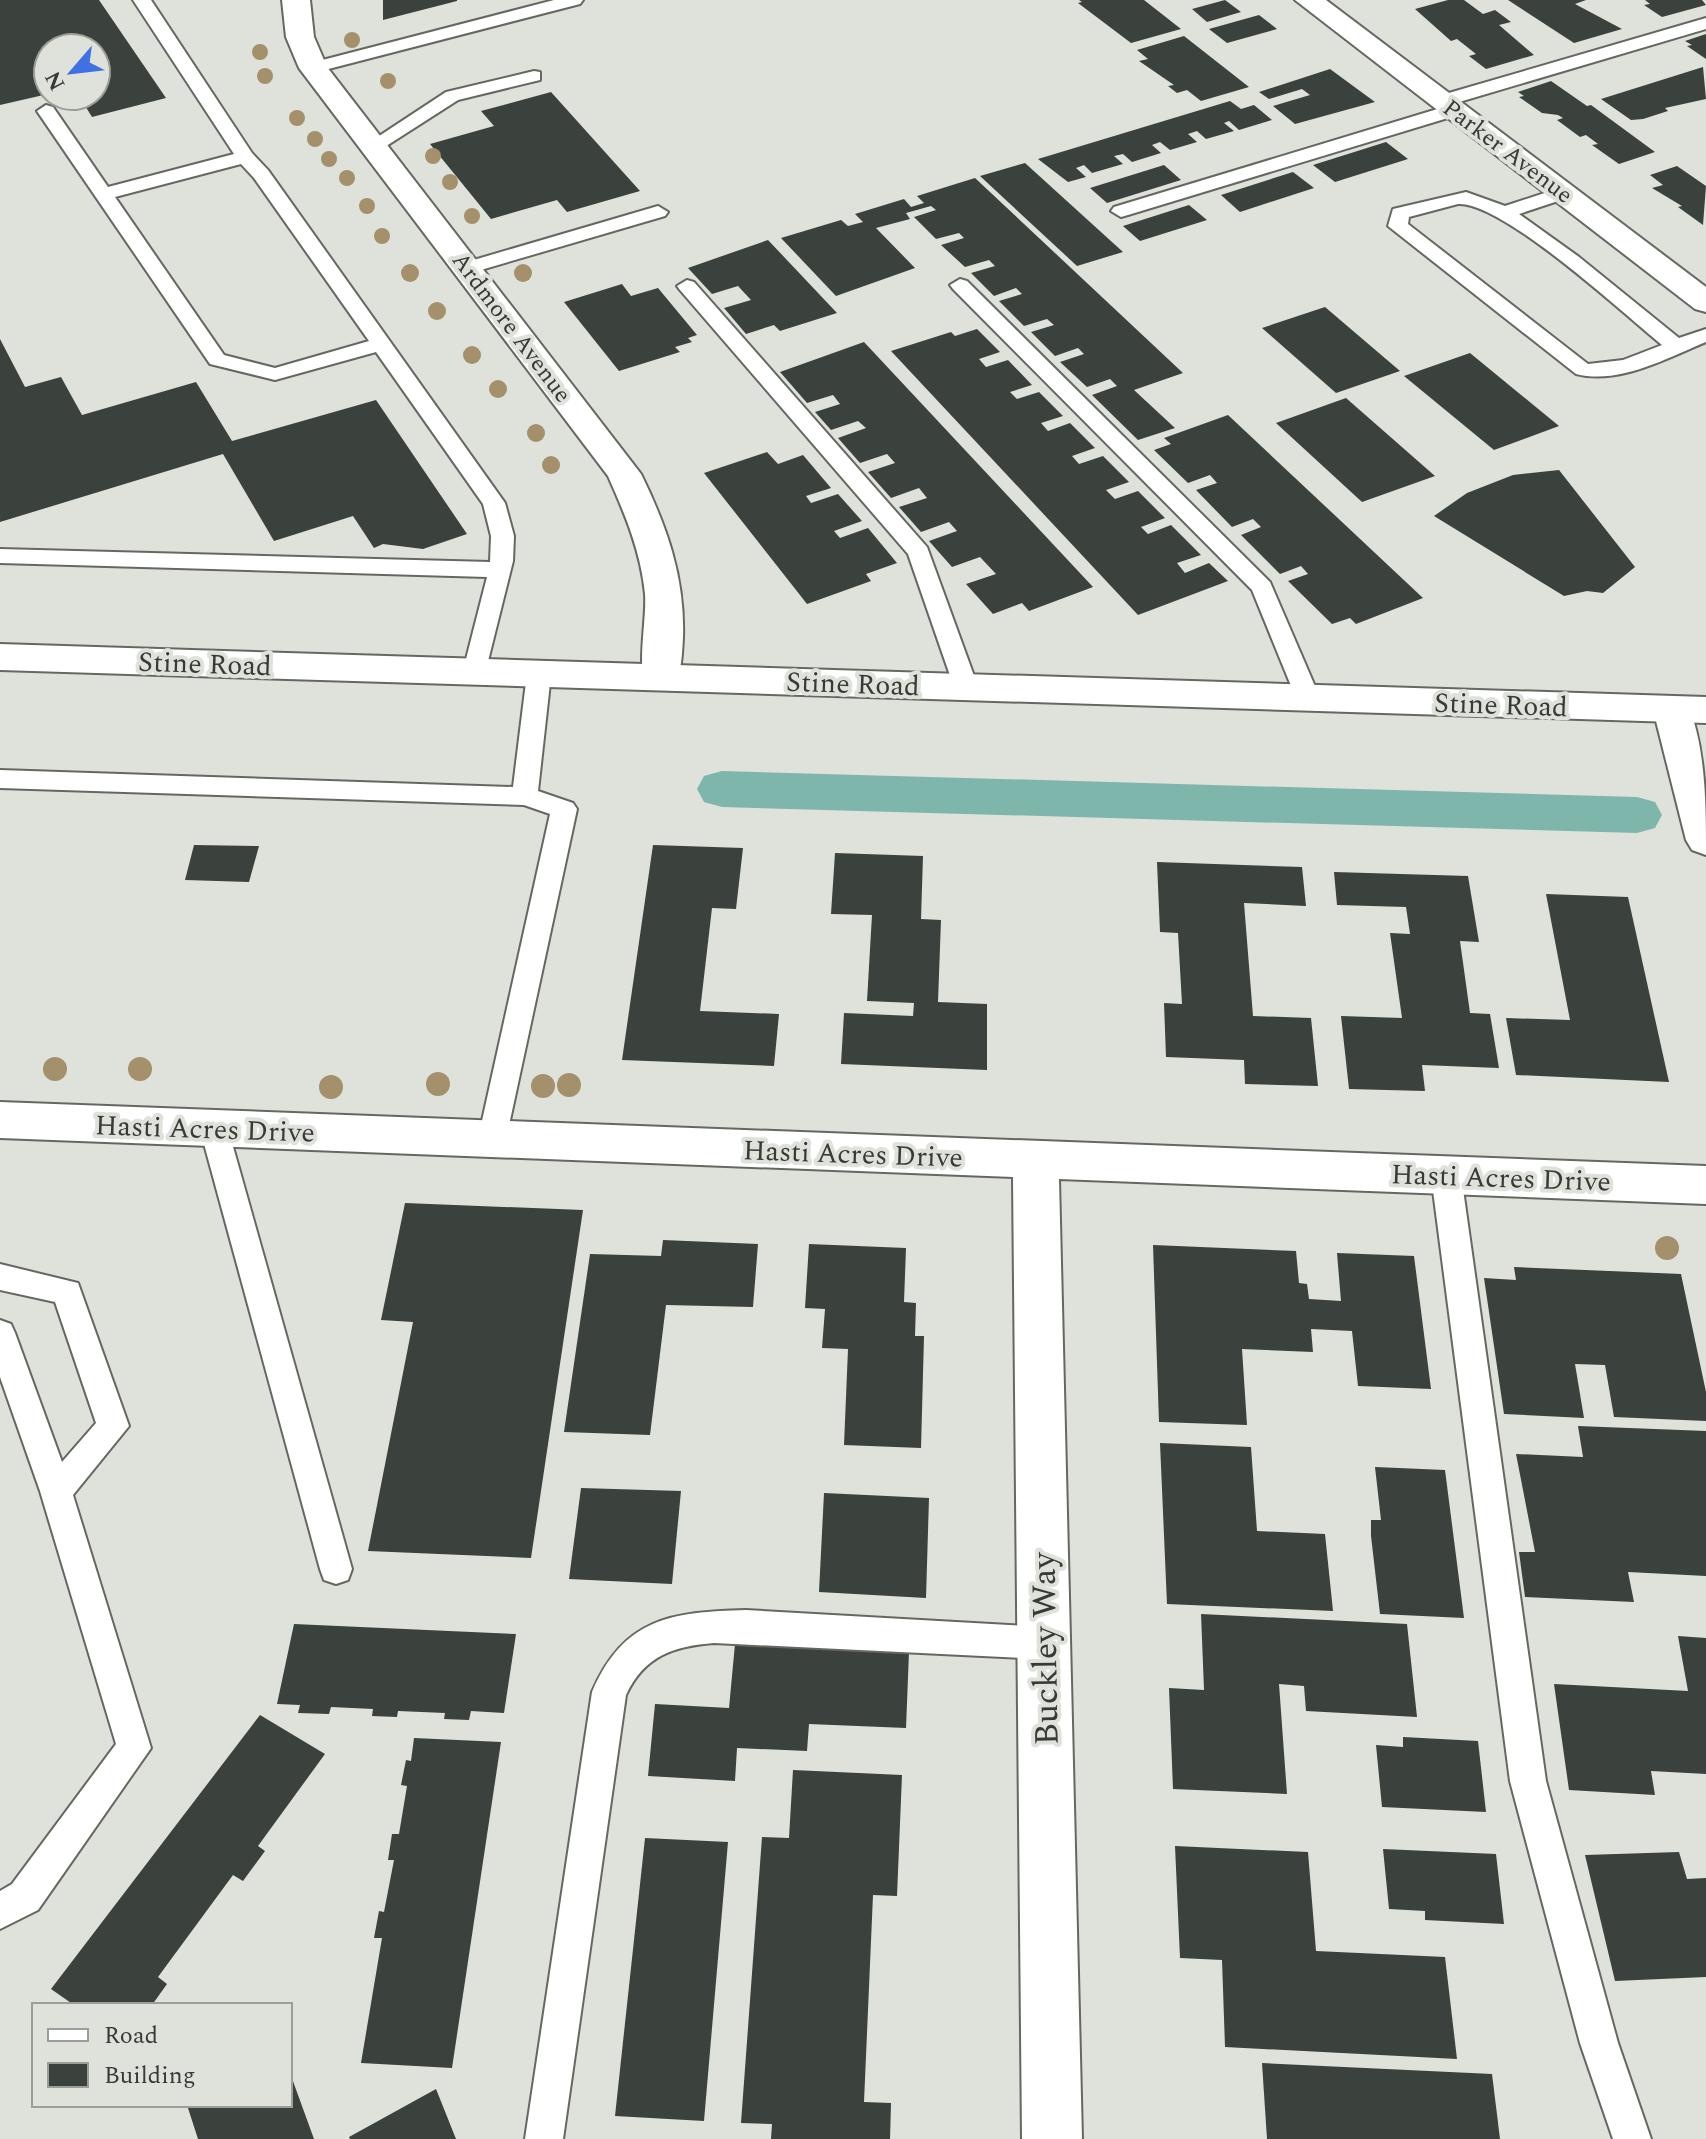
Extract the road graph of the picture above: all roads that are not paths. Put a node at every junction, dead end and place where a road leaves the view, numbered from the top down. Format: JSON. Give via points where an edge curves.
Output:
{"nodes":[{"id":1,"x":142,"y":0,"type":"edge"},
{"id":2,"x":296,"y":0,"type":"edge"},
{"id":3,"x":574,"y":0,"type":"edge"},
{"id":4,"x":1309,"y":0,"type":"edge"},
{"id":5,"x":1706,"y":23,"type":"edge"},
{"id":6,"x":313,"y":68,"type":"junction"},
{"id":7,"x":534,"y":76,"type":"dead end"},
{"id":8,"x":1448,"y":105,"type":"junction"},
{"id":9,"x":47,"y":112,"type":"edge"},
{"id":10,"x":373,"y":146,"type":"junction"},
{"id":11,"x":245,"y":157,"type":"junction"},
{"id":12,"x":1563,"y":193,"type":"junction"},
{"id":13,"x":104,"y":194,"type":"junction"},
{"id":14,"x":1121,"y":211,"type":"dead end"},
{"id":15,"x":658,"y":212,"type":"dead end"},
{"id":16,"x":1503,"y":213,"type":"junction"},
{"id":17,"x":467,"y":268,"type":"junction"},
{"id":18,"x":960,"y":285,"type":"dead end"},
{"id":19,"x":687,"y":286,"type":"dead end"},
{"id":20,"x":1702,"y":294,"type":"edge"},
{"id":21,"x":1706,"y":335,"type":"edge"},
{"id":22,"x":382,"y":344,"type":"junction"},
{"id":23,"x":1676,"y":346,"type":"junction"},
{"id":24,"x":0,"y":556,"type":"edge"},
{"id":25,"x":500,"y":570,"type":"junction"},
{"id":26,"x":0,"y":657,"type":"edge"},
{"id":27,"x":475,"y":671,"type":"junction"},
{"id":28,"x":539,"y":674,"type":"junction"},
{"id":29,"x":660,"y":677,"type":"junction"},
{"id":30,"x":966,"y":687,"type":"junction"},
{"id":31,"x":1308,"y":698,"type":"junction"},
{"id":32,"x":1689,"y":710,"type":"edge"},
{"id":33,"x":0,"y":779,"type":"edge"},
{"id":34,"x":525,"y":796,"type":"junction"},
{"id":35,"x":1706,"y":840,"type":"edge"},
{"id":36,"x":0,"y":1120,"type":"edge"},
{"id":37,"x":214,"y":1129,"type":"junction"},
{"id":38,"x":492,"y":1139,"type":"junction"},
{"id":39,"x":1036,"y":1160,"type":"junction"},
{"id":40,"x":1446,"y":1175,"type":"junction"},
{"id":41,"x":1706,"y":1185,"type":"edge"},
{"id":42,"x":0,"y":1277,"type":"edge"},
{"id":43,"x":0,"y":1333,"type":"edge"},
{"id":44,"x":56,"y":1491,"type":"junction"},
{"id":45,"x":336,"y":1569,"type":"dead end"},
{"id":46,"x":1043,"y":1643,"type":"junction"},
{"id":47,"x":0,"y":1911,"type":"edge"},
{"id":48,"x":544,"y":2139,"type":"edge"},
{"id":49,"x":1052,"y":2139,"type":"edge"},
{"id":50,"x":1632,"y":2139,"type":"edge"}],
"edges":[{"from":1,"to":11,"type":"lane"},
{"from":2,"to":6,"type":"street","name":"Ardmore Avenue","via":[[300,37]]},
{"from":3,"to":6,"type":"lane"},
{"from":4,"to":8,"type":"street","name":"Parker Avenue"},
{"from":5,"to":8,"type":"lane"},
{"from":6,"to":10,"type":"street","name":"Ardmore Avenue"},
{"from":7,"to":10,"type":"lane","via":[[452,96]]},
{"from":8,"to":12,"type":"street","name":"Parker Avenue"},
{"from":8,"to":14,"type":"lane"},
{"from":9,"to":13,"type":"lane"},
{"from":10,"to":17,"type":"street","name":"Ardmore Avenue"},
{"from":11,"to":13,"type":"lane"},
{"from":11,"to":22,"type":"lane"},
{"from":12,"to":16,"type":"lane"},
{"from":12,"to":20,"type":"street","name":"Parker Avenue"},
{"from":13,"to":22,"type":"lane","via":[[217,360],[275,374]]},
{"from":15,"to":17,"type":"lane"},
{"from":16,"to":23,"type":"lane"},
{"from":16,"to":23,"type":"lane","via":[[1466,198],[1400,213],[1398,226],[1583,370],[1604,372]]},
{"from":17,"to":29,"type":"street","name":"Ardmore Avenue","via":[[624,474],[651,529],[664,583]]},
{"from":18,"to":31,"type":"lane","via":[[1262,587]]},
{"from":19,"to":30,"type":"lane","via":[[919,552]]},
{"from":21,"to":23,"type":"lane"},
{"from":22,"to":25,"type":"lane","via":[[494,503],[503,525]]},
{"from":24,"to":25,"type":"lane"},
{"from":25,"to":27,"type":"lane"},
{"from":26,"to":27,"type":"street","name":"Stine Road"},
{"from":27,"to":28,"type":"street","name":"Stine Road"},
{"from":28,"to":29,"type":"street","name":"Stine Road"},
{"from":28,"to":34,"type":"lane"},
{"from":29,"to":30,"type":"street","name":"Stine Road"},
{"from":30,"to":31,"type":"street","name":"Stine Road"},
{"from":31,"to":32,"type":"street","name":"Stine Road"},
{"from":32,"to":35,"type":"street"},
{"from":33,"to":34,"type":"lane"},
{"from":34,"to":38,"type":"lane","via":[[564,809]]},
{"from":36,"to":37,"type":"street","name":"Hasti Acres Drive"},
{"from":37,"to":38,"type":"street","name":"Hasti Acres Drive"},
{"from":37,"to":45,"type":"lane"},
{"from":38,"to":39,"type":"street","name":"Hasti Acres Drive"},
{"from":39,"to":40,"type":"street","name":"Hasti Acres Drive"},
{"from":39,"to":46,"type":"street","name":"Buckley Way"},
{"from":40,"to":41,"type":"street","name":"Hasti Acres Drive"},
{"from":40,"to":50,"type":"lane","via":[[1528,1781],[1599,2043]]},
{"from":42,"to":44,"type":"lane","via":[[67,1292],[113,1426]]},
{"from":43,"to":44,"type":"lane"},
{"from":44,"to":47,"type":"lane","via":[[134,1748],[25,1897]]},
{"from":46,"to":48,"type":"lane","via":[[698,1627],[655,1640],[627,1660],[609,1692]]},
{"from":46,"to":49,"type":"street","name":"Buckley Way"}]}
